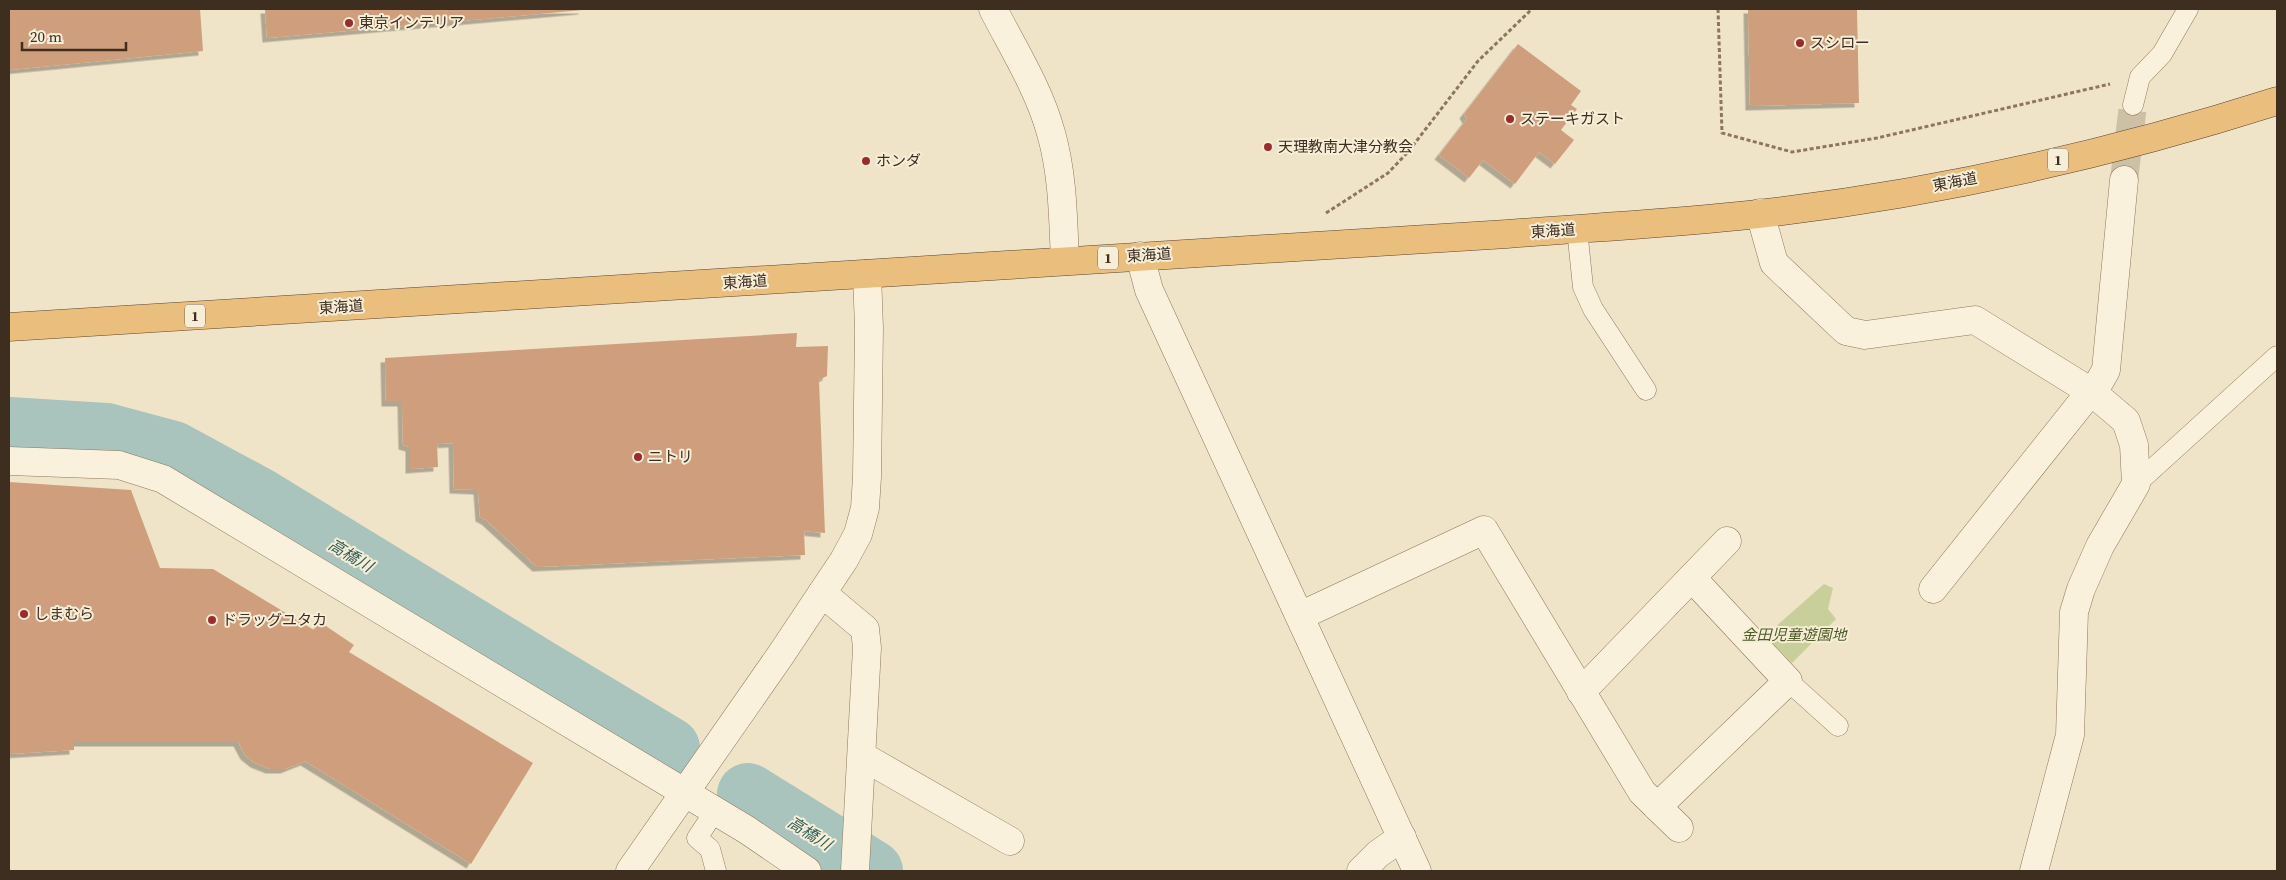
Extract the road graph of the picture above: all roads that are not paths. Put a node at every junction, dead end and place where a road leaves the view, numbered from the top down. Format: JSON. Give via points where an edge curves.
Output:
{"nodes":[{"id":1,"x":993,"y":9,"type":"edge"},
{"id":2,"x":2188,"y":9,"type":"edge"},
{"id":3,"x":2277,"y":101,"type":"edge"},
{"id":4,"x":2133,"y":105,"type":"tunnel mouth"},
{"id":5,"x":2124,"y":180,"type":"tunnel mouth"},
{"id":6,"x":1760,"y":214,"type":"junction"},
{"id":7,"x":1577,"y":229,"type":"junction"},
{"id":8,"x":1140,"y":256,"type":"junction"},
{"id":9,"x":1065,"y":261,"type":"junction"},
{"id":10,"x":867,"y":274,"type":"junction"},
{"id":11,"x":9,"y":327,"type":"edge"},
{"id":12,"x":2277,"y":356,"type":"edge"},
{"id":13,"x":1646,"y":390,"type":"dead end"},
{"id":14,"x":2093,"y":393,"type":"junction"},
{"id":15,"x":9,"y":461,"type":"edge"},
{"id":16,"x":2136,"y":484,"type":"junction"},
{"id":17,"x":1727,"y":541,"type":"dead end"},
{"id":18,"x":1692,"y":578,"type":"junction"},
{"id":19,"x":1933,"y":589,"type":"dead end"},
{"id":20,"x":822,"y":593,"type":"junction"},
{"id":21,"x":1300,"y":616,"type":"junction"},
{"id":22,"x":1788,"y":681,"type":"junction"},
{"id":23,"x":1581,"y":692,"type":"junction"},
{"id":24,"x":1838,"y":726,"type":"dead end"},
{"id":25,"x":862,"y":756,"type":"junction"},
{"id":26,"x":685,"y":793,"type":"junction"},
{"id":27,"x":1657,"y":807,"type":"junction"},
{"id":28,"x":715,"y":811,"type":"junction"},
{"id":29,"x":1679,"y":828,"type":"dead end"},
{"id":30,"x":1402,"y":837,"type":"junction"},
{"id":31,"x":1010,"y":841,"type":"dead end"},
{"id":32,"x":630,"y":871,"type":"edge"},
{"id":33,"x":716,"y":871,"type":"edge"},
{"id":34,"x":807,"y":871,"type":"edge"},
{"id":35,"x":855,"y":871,"type":"edge"},
{"id":36,"x":1361,"y":871,"type":"edge"},
{"id":37,"x":1417,"y":871,"type":"edge"},
{"id":38,"x":2034,"y":871,"type":"edge"}],
"edges":[{"from":1,"to":9,"type":"street","via":[[1031,82],[1051,131],[1060,172]]},
{"from":2,"to":4,"type":"lane","via":[[2162,54],[2140,77]]},
{"from":3,"to":6,"type":"highway","name":"東海道","number":"1","via":[[2122,145],[2032,166],[1844,202]]},
{"from":5,"to":14,"type":"street","via":[[2106,370]]},
{"from":6,"to":7,"type":"highway","name":"東海道","number":"1"},
{"from":6,"to":14,"type":"street","via":[[1774,263],[1846,332],[1865,335],[1975,320]]},
{"from":7,"to":8,"type":"highway","name":"東海道","number":"1"},
{"from":7,"to":13,"type":"lane","via":[[1583,287]]},
{"from":8,"to":9,"type":"highway","name":"東海道","number":"1"},
{"from":8,"to":21,"type":"street","via":[[1149,290]]},
{"from":9,"to":10,"type":"highway","name":"東海道","number":"1"},
{"from":10,"to":11,"type":"highway","name":"東海道","number":"1"},
{"from":10,"to":20,"type":"street","via":[[865,508],[858,534]]},
{"from":12,"to":16,"type":"lane"},
{"from":14,"to":16,"type":"street","via":[[2126,421],[2134,446]]},
{"from":14,"to":19,"type":"street","via":[[2083,401]]},
{"from":15,"to":26,"type":"street","via":[[119,465],[163,479]]},
{"from":16,"to":38,"type":"street","via":[[2100,546],[2076,604],[2070,735]]},
{"from":17,"to":18,"type":"street"},
{"from":18,"to":22,"type":"street"},
{"from":18,"to":23,"type":"street"},
{"from":20,"to":25,"type":"street","via":[[865,629]]},
{"from":20,"to":26,"type":"street"},
{"from":21,"to":23,"type":"street","via":[[1484,530]]},
{"from":21,"to":30,"type":"street"},
{"from":22,"to":24,"type":"lane"},
{"from":22,"to":27,"type":"street"},
{"from":23,"to":27,"type":"street","via":[[1642,792]]},
{"from":25,"to":31,"type":"street"},
{"from":25,"to":35,"type":"street"},
{"from":26,"to":28,"type":"street"},
{"from":26,"to":32,"type":"street"},
{"from":27,"to":29,"type":"street"},
{"from":28,"to":33,"type":"lane","via":[[697,838],[710,849]]},
{"from":28,"to":34,"type":"street"},
{"from":30,"to":36,"type":"street"},
{"from":30,"to":37,"type":"street"}]}
